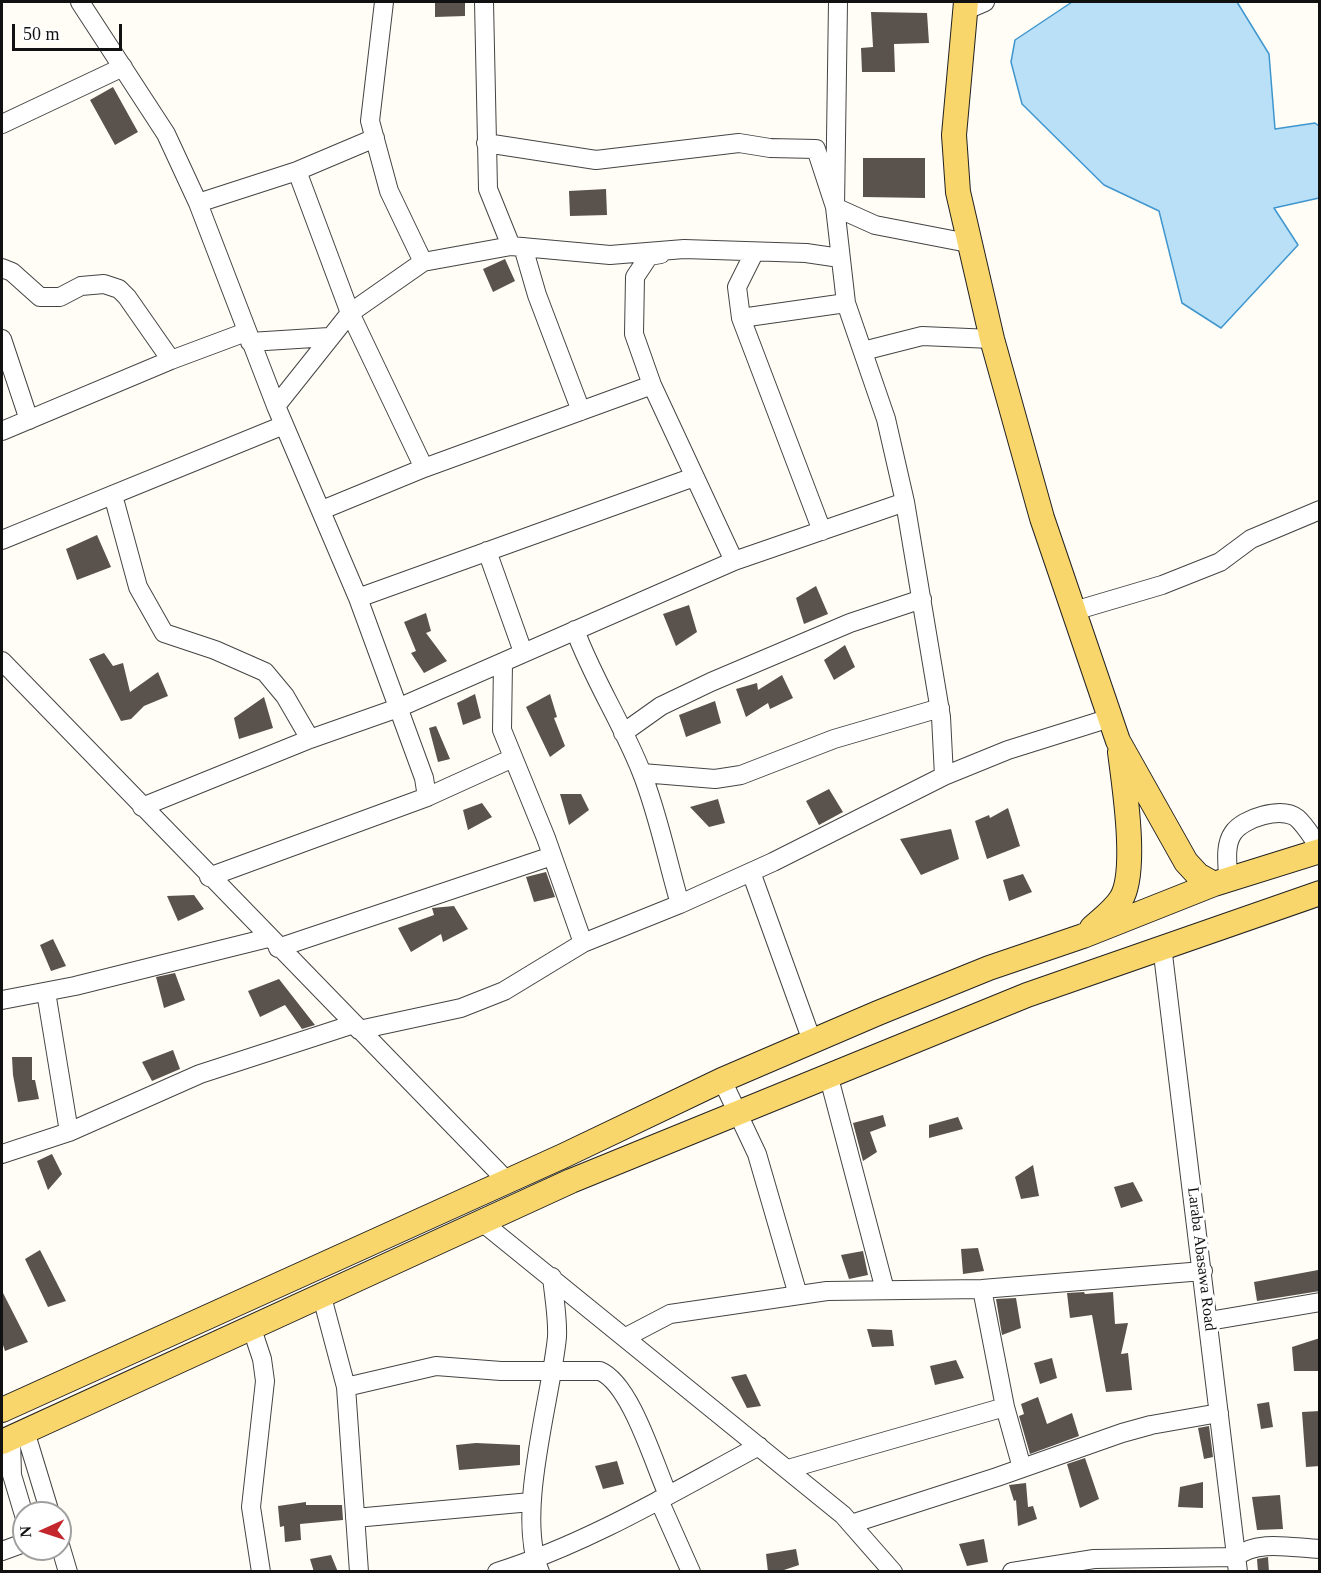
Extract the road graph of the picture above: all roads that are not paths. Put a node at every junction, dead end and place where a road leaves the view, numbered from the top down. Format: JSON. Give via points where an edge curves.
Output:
{"nodes":[{"id":1,"x":80,"y":2,"type":"edge"},
{"id":2,"x":384,"y":2,"type":"edge"},
{"id":3,"x":484,"y":2,"type":"edge"},
{"id":4,"x":838,"y":2,"type":"edge"},
{"id":5,"x":971,"y":4,"type":"edge"},
{"id":6,"x":123,"y":67,"type":"junction"},
{"id":7,"x":2,"y":124,"type":"edge"},
{"id":8,"x":375,"y":138,"type":"junction"},
{"id":9,"x":486,"y":143,"type":"junction"},
{"id":10,"x":297,"y":171,"type":"junction"},
{"id":11,"x":198,"y":202,"type":"junction"},
{"id":12,"x":835,"y":207,"type":"junction"},
{"id":13,"x":968,"y":243,"type":"junction"},
{"id":14,"x":517,"y":246,"type":"junction"},
{"id":15,"x":684,"y":249,"type":"junction"},
{"id":16,"x":754,"y":253,"type":"junction"},
{"id":17,"x":840,"y":258,"type":"junction"},
{"id":18,"x":423,"y":262,"type":"junction"},
{"id":19,"x":2,"y":268,"type":"edge"},
{"id":20,"x":846,"y":303,"type":"junction"},
{"id":21,"x":350,"y":313,"type":"junction"},
{"id":22,"x":741,"y":318,"type":"junction"},
{"id":23,"x":248,"y":337,"type":"junction"},
{"id":24,"x":328,"y":337,"type":"junction"},
{"id":25,"x":2,"y":339,"type":"edge"},
{"id":26,"x":992,"y":339,"type":"junction"},
{"id":27,"x":863,"y":351,"type":"junction"},
{"id":28,"x":171,"y":360,"type":"junction"},
{"id":29,"x":652,"y":385,"type":"junction"},
{"id":30,"x":276,"y":406,"type":"junction"},
{"id":31,"x":581,"y":411,"type":"junction"},
{"id":32,"x":29,"y":420,"type":"junction"},
{"id":33,"x":284,"y":425,"type":"junction"},
{"id":34,"x":2,"y":431,"type":"edge"},
{"id":35,"x":424,"y":468,"type":"junction"},
{"id":36,"x":694,"y":477,"type":"junction"},
{"id":37,"x":113,"y":495,"type":"junction"},
{"id":38,"x":905,"y":502,"type":"junction"},
{"id":39,"x":322,"y":510,"type":"junction"},
{"id":40,"x":1320,"y":510,"type":"edge"},
{"id":41,"x":822,"y":531,"type":"junction"},
{"id":42,"x":2,"y":540,"type":"edge"},
{"id":43,"x":487,"y":551,"type":"junction"},
{"id":44,"x":734,"y":561,"type":"junction"},
{"id":45,"x":358,"y":598,"type":"junction"},
{"id":46,"x":922,"y":599,"type":"junction"},
{"id":47,"x":1074,"y":610,"type":"junction"},
{"id":48,"x":575,"y":630,"type":"junction"},
{"id":49,"x":523,"y":652,"type":"junction"},
{"id":50,"x":2,"y":661,"type":"edge"},
{"id":51,"x":503,"y":663,"type":"junction"},
{"id":52,"x":398,"y":708,"type":"junction"},
{"id":53,"x":940,"y":708,"type":"junction"},
{"id":54,"x":1110,"y":718,"type":"junction"},
{"id":55,"x":623,"y":733,"type":"junction"},
{"id":56,"x":310,"y":739,"type":"junction"},
{"id":57,"x":1118,"y":741,"type":"junction"},
{"id":58,"x":513,"y":758,"type":"junction"},
{"id":59,"x":642,"y":773,"type":"junction"},
{"id":60,"x":944,"y":776,"type":"junction"},
{"id":61,"x":427,"y":797,"type":"junction"},
{"id":62,"x":142,"y":807,"type":"junction"},
{"id":63,"x":1320,"y":850,"type":"edge"},
{"id":64,"x":552,"y":856,"type":"junction"},
{"id":65,"x":751,"y":872,"type":"junction"},
{"id":66,"x":209,"y":877,"type":"junction"},
{"id":67,"x":1221,"y":882,"type":"junction"},
{"id":68,"x":1320,"y":893,"type":"edge"},
{"id":69,"x":680,"y":904,"type":"junction"},
{"id":70,"x":1083,"y":936,"type":"junction"},
{"id":71,"x":273,"y":943,"type":"junction"},
{"id":72,"x":583,"y":943,"type":"junction"},
{"id":73,"x":1162,"y":946,"type":"junction"},
{"id":74,"x":45,"y":992,"type":"junction"},
{"id":75,"x":2,"y":1000,"type":"edge"},
{"id":76,"x":357,"y":1027,"type":"junction"},
{"id":77,"x":812,"y":1041,"type":"junction"},
{"id":78,"x":828,"y":1074,"type":"junction"},
{"id":79,"x":722,"y":1080,"type":"junction"},
{"id":80,"x":737,"y":1113,"type":"junction"},
{"id":81,"x":69,"y":1132,"type":"junction"},
{"id":82,"x":2,"y":1154,"type":"edge"},
{"id":83,"x":507,"y":1181,"type":"junction"},
{"id":84,"x":482,"y":1222,"type":"junction"},
{"id":85,"x":1203,"y":1271,"type":"junction"},
{"id":86,"x":552,"y":1277,"type":"junction"},
{"id":87,"x":982,"y":1289,"type":"junction"},
{"id":88,"x":885,"y":1290,"type":"junction"},
{"id":89,"x":798,"y":1295,"type":"junction"},
{"id":90,"x":322,"y":1297,"type":"junction"},
{"id":91,"x":1320,"y":1302,"type":"edge"},
{"id":92,"x":1209,"y":1322,"type":"junction"},
{"id":93,"x":252,"y":1329,"type":"junction"},
{"id":94,"x":626,"y":1337,"type":"junction"},
{"id":95,"x":552,"y":1371,"type":"junction"},
{"id":96,"x":346,"y":1387,"type":"junction"},
{"id":97,"x":1005,"y":1407,"type":"junction"},
{"id":98,"x":2,"y":1410,"type":"edge"},
{"id":99,"x":1219,"y":1413,"type":"junction"},
{"id":100,"x":13,"y":1437,"type":"edge"},
{"id":101,"x":759,"y":1446,"type":"junction"},
{"id":102,"x":1022,"y":1468,"type":"junction"},
{"id":103,"x":788,"y":1469,"type":"junction"},
{"id":104,"x":663,"y":1498,"type":"junction"},
{"id":105,"x":20,"y":1501,"type":"edge"},
{"id":106,"x":44,"y":1501,"type":"edge"},
{"id":107,"x":531,"y":1502,"type":"junction"},
{"id":108,"x":355,"y":1518,"type":"junction"},
{"id":109,"x":851,"y":1524,"type":"junction"},
{"id":110,"x":1320,"y":1549,"type":"edge"},
{"id":111,"x":1237,"y":1564,"type":"edge"},
{"id":112,"x":537,"y":1566,"type":"edge"},
{"id":113,"x":261,"y":1572,"type":"edge"},
{"id":114,"x":359,"y":1572,"type":"edge"},
{"id":115,"x":497,"y":1572,"type":"edge"},
{"id":116,"x":691,"y":1572,"type":"edge"},
{"id":117,"x":893,"y":1572,"type":"edge"},
{"id":118,"x":1012,"y":1572,"type":"edge"}],
"edges":[{"from":1,"to":6,"type":"street"},
{"from":2,"to":8,"type":"street","via":[[370,122]]},
{"from":3,"to":9,"type":"street"},
{"from":4,"to":12,"type":"street"},
{"from":5,"to":13,"type":"main road","via":[[954,135],[958,192]]},
{"from":6,"to":7,"type":"street"},
{"from":6,"to":11,"type":"street","via":[[166,134]]},
{"from":8,"to":10,"type":"street"},
{"from":8,"to":18,"type":"street","via":[[389,191]]},
{"from":9,"to":12,"type":"street","via":[[596,160],[739,143],[816,149]]},
{"from":9,"to":14,"type":"street","via":[[488,189]]},
{"from":10,"to":11,"type":"street"},
{"from":10,"to":21,"type":"street"},
{"from":11,"to":23,"type":"street"},
{"from":12,"to":13,"type":"street","via":[[875,225]]},
{"from":12,"to":17,"type":"street"},
{"from":13,"to":26,"type":"main road"},
{"from":14,"to":15,"type":"street","via":[[610,255]]},
{"from":14,"to":18,"type":"street"},
{"from":14,"to":31,"type":"street"},
{"from":15,"to":16,"type":"street"},
{"from":15,"to":29,"type":"street","via":[[649,256],[635,277],[634,334]]},
{"from":16,"to":17,"type":"street","via":[[806,253]]},
{"from":16,"to":22,"type":"street","via":[[737,286]]},
{"from":17,"to":20,"type":"street"},
{"from":18,"to":21,"type":"street"},
{"from":19,"to":28,"type":"street","via":[[40,297],[60,297],[81,286],[104,284],[119,289]]},
{"from":20,"to":22,"type":"street"},
{"from":20,"to":27,"type":"street"},
{"from":21,"to":24,"type":"street"},
{"from":21,"to":35,"type":"street"},
{"from":22,"to":41,"type":"street"},
{"from":23,"to":24,"type":"street"},
{"from":23,"to":28,"type":"street"},
{"from":23,"to":30,"type":"street"},
{"from":24,"to":30,"type":"street"},
{"from":25,"to":32,"type":"street"},
{"from":26,"to":27,"type":"street","via":[[922,336]]},
{"from":26,"to":47,"type":"main road","via":[[1042,518]]},
{"from":27,"to":38,"type":"street","via":[[886,418]]},
{"from":28,"to":32,"type":"street"},
{"from":29,"to":31,"type":"street"},
{"from":29,"to":36,"type":"street"},
{"from":30,"to":33,"type":"street"},
{"from":31,"to":35,"type":"street"},
{"from":32,"to":34,"type":"street"},
{"from":33,"to":37,"type":"street"},
{"from":33,"to":39,"type":"street"},
{"from":35,"to":39,"type":"street"},
{"from":36,"to":43,"type":"street"},
{"from":36,"to":44,"type":"street"},
{"from":37,"to":42,"type":"street"},
{"from":37,"to":56,"type":"street","via":[[138,587],[164,633],[265,672],[285,696]]},
{"from":38,"to":41,"type":"street"},
{"from":38,"to":46,"type":"street"},
{"from":39,"to":45,"type":"street"},
{"from":40,"to":47,"type":"street","via":[[1251,539],[1220,562],[1162,585]]},
{"from":41,"to":44,"type":"street"},
{"from":43,"to":45,"type":"street"},
{"from":43,"to":49,"type":"street"},
{"from":44,"to":48,"type":"street"},
{"from":45,"to":52,"type":"street"},
{"from":46,"to":53,"type":"street"},
{"from":46,"to":55,"type":"street","via":[[850,623],[711,682],[661,706]]},
{"from":47,"to":54,"type":"main road"},
{"from":48,"to":49,"type":"street"},
{"from":48,"to":55,"type":"street","via":[[589,668]]},
{"from":49,"to":51,"type":"street"},
{"from":50,"to":62,"type":"street"},
{"from":51,"to":52,"type":"street"},
{"from":51,"to":58,"type":"street","via":[[502,730]]},
{"from":52,"to":56,"type":"street"},
{"from":52,"to":61,"type":"street","via":[[424,778]]},
{"from":53,"to":59,"type":"street","via":[[834,739],[741,775],[715,779]]},
{"from":53,"to":60,"type":"street"},
{"from":54,"to":57,"type":"main road"},
{"from":54,"to":60,"type":"street","via":[[1008,750]]},
{"from":55,"to":59,"type":"street"},
{"from":56,"to":62,"type":"street"},
{"from":57,"to":67,"type":"main road","via":[[1186,862],[1198,875]]},
{"from":57,"to":70,"type":"main road","via":[[1127,813],[1128,884],[1121,899]]},
{"from":58,"to":61,"type":"street"},
{"from":58,"to":64,"type":"street"},
{"from":59,"to":69,"type":"street"},
{"from":60,"to":65,"type":"street"},
{"from":61,"to":66,"type":"street"},
{"from":62,"to":66,"type":"street"},
{"from":63,"to":67,"type":"main road"},
{"from":63,"to":67,"type":"street","via":[[1296,817],[1283,812],[1246,823],[1233,832]]},
{"from":64,"to":71,"type":"street"},
{"from":64,"to":72,"type":"street"},
{"from":65,"to":69,"type":"street"},
{"from":65,"to":77,"type":"street"},
{"from":66,"to":71,"type":"street"},
{"from":67,"to":70,"type":"main road"},
{"from":68,"to":73,"type":"main road"},
{"from":69,"to":72,"type":"street"},
{"from":70,"to":77,"type":"main road","via":[[989,968]]},
{"from":71,"to":74,"type":"street"},
{"from":71,"to":76,"type":"street"},
{"from":72,"to":76,"type":"street","via":[[504,991],[461,1008]]},
{"from":73,"to":78,"type":"main road"},
{"from":73,"to":85,"type":"street","name":"Laraba Abasawa Road"},
{"from":74,"to":75,"type":"street"},
{"from":74,"to":81,"type":"street"},
{"from":76,"to":81,"type":"street","via":[[200,1074]]},
{"from":76,"to":83,"type":"street"},
{"from":77,"to":79,"type":"main road"},
{"from":78,"to":80,"type":"main road"},
{"from":78,"to":88,"type":"street"},
{"from":79,"to":80,"type":"street"},
{"from":79,"to":83,"type":"main road"},
{"from":80,"to":84,"type":"main road"},
{"from":80,"to":89,"type":"street","via":[[764,1175]]},
{"from":81,"to":82,"type":"street"},
{"from":83,"to":98,"type":"main road"},
{"from":84,"to":86,"type":"street"},
{"from":84,"to":90,"type":"main road"},
{"from":85,"to":87,"type":"street"},
{"from":85,"to":92,"type":"street","name":"Laraba Abasawa Road"},
{"from":86,"to":94,"type":"street"},
{"from":86,"to":95,"type":"street","via":[[557,1334]]},
{"from":87,"to":88,"type":"street"},
{"from":87,"to":97,"type":"street"},
{"from":88,"to":89,"type":"street"},
{"from":89,"to":94,"type":"street","via":[[670,1314]]},
{"from":90,"to":93,"type":"main road"},
{"from":90,"to":96,"type":"street"},
{"from":91,"to":92,"type":"street"},
{"from":92,"to":99,"type":"street","name":"Laraba Abasawa Road"},
{"from":93,"to":100,"type":"main road"},
{"from":93,"to":113,"type":"street","via":[[265,1381],[250,1508]]},
{"from":94,"to":101,"type":"street"},
{"from":95,"to":96,"type":"street","via":[[436,1366]]},
{"from":95,"to":104,"type":"street","via":[[600,1371],[611,1376],[628,1402]]},
{"from":95,"to":107,"type":"street"},
{"from":96,"to":108,"type":"street"},
{"from":97,"to":102,"type":"street"},
{"from":97,"to":103,"type":"street"},
{"from":99,"to":102,"type":"street","via":[[1122,1433]]},
{"from":99,"to":111,"type":"street","name":"Laraba Abasawa Road"},
{"from":100,"to":105,"type":"street","via":[[11,1468]]},
{"from":100,"to":106,"type":"street"},
{"from":101,"to":103,"type":"street"},
{"from":101,"to":104,"type":"street"},
{"from":102,"to":109,"type":"street"},
{"from":103,"to":109,"type":"street"},
{"from":104,"to":112,"type":"street"},
{"from":104,"to":116,"type":"street"},
{"from":107,"to":108,"type":"street"},
{"from":107,"to":112,"type":"street"},
{"from":108,"to":114,"type":"street"},
{"from":109,"to":117,"type":"street"},
{"from":110,"to":111,"type":"street","via":[[1255,1546],[1245,1549]]},
{"from":111,"to":118,"type":"street","via":[[1094,1559]]},
{"from":112,"to":115,"type":"street"}]}
